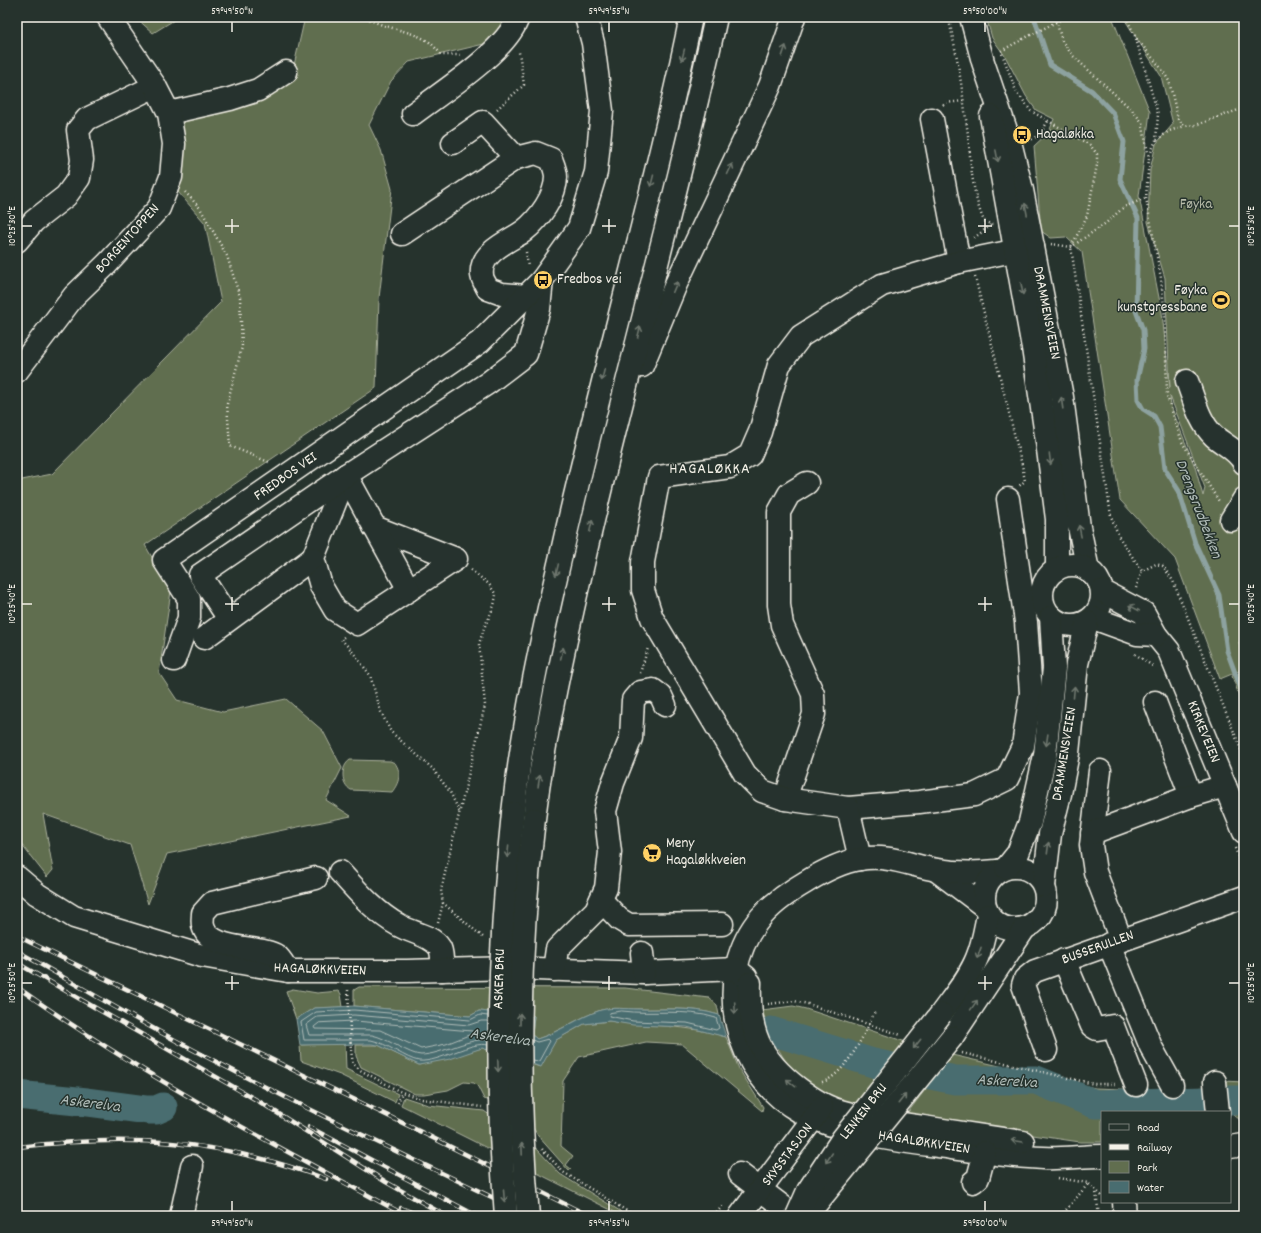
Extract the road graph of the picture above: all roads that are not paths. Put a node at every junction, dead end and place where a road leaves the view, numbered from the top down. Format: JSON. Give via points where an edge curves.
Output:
{"nodes":[{"id":1,"x":108,"y":17,"type":"edge"},
{"id":2,"x":586,"y":17,"type":"edge"},
{"id":3,"x":691,"y":17,"type":"edge"},
{"id":4,"x":716,"y":17,"type":"edge"},
{"id":5,"x":794,"y":17,"type":"edge"},
{"id":6,"x":971,"y":17,"type":"edge"},
{"id":7,"x":516,"y":22,"type":"edge"},
{"id":8,"x":286,"y":72,"type":"dead end"},
{"id":9,"x":155,"y":86,"type":"junction"},
{"id":10,"x":169,"y":113,"type":"junction"},
{"id":11,"x":413,"y":114,"type":"dead end"},
{"id":12,"x":932,"y":119,"type":"dead end"},
{"id":13,"x":453,"y":143,"type":"dead end"},
{"id":14,"x":516,"y":158,"type":"junction"},
{"id":15,"x":402,"y":234,"type":"dead end"},
{"id":16,"x":17,"y":241,"type":"edge"},
{"id":17,"x":1031,"y":247,"type":"junction"},
{"id":18,"x":959,"y":262,"type":"junction"},
{"id":19,"x":533,"y":289,"type":"junction"},
{"id":20,"x":17,"y":371,"type":"edge"},
{"id":21,"x":1187,"y":381,"type":"dead end"},
{"id":22,"x":611,"y":439,"type":"junction"},
{"id":23,"x":1244,"y":463,"type":"edge"},
{"id":24,"x":350,"y":481,"type":"junction"},
{"id":25,"x":807,"y":483,"type":"dead end"},
{"id":26,"x":1008,"y":498,"type":"dead end"},
{"id":27,"x":1244,"y":499,"type":"edge"},
{"id":28,"x":1231,"y":520,"type":"dead end"},
{"id":29,"x":374,"y":527,"type":"junction"},
{"id":30,"x":312,"y":558,"type":"junction"},
{"id":31,"x":1057,"y":569,"type":"junction"},
{"id":32,"x":1088,"y":570,"type":"junction"},
{"id":33,"x":409,"y":590,"type":"junction"},
{"id":34,"x":1102,"y":591,"type":"junction"},
{"id":35,"x":1050,"y":617,"type":"junction"},
{"id":36,"x":229,"y":619,"type":"junction"},
{"id":37,"x":1090,"y":620,"type":"junction"},
{"id":38,"x":1156,"y":635,"type":"junction"},
{"id":39,"x":204,"y":638,"type":"dead end"},
{"id":40,"x":174,"y":660,"type":"dead end"},
{"id":41,"x":1155,"y":702,"type":"dead end"},
{"id":42,"x":665,"y":705,"type":"dead end"},
{"id":43,"x":1100,"y":771,"type":"dead end"},
{"id":44,"x":1225,"y":786,"type":"junction"},
{"id":45,"x":1191,"y":796,"type":"junction"},
{"id":46,"x":785,"y":799,"type":"junction"},
{"id":47,"x":848,"y":808,"type":"junction"},
{"id":48,"x":1244,"y":832,"type":"edge"},
{"id":49,"x":1092,"y":833,"type":"junction"},
{"id":50,"x":860,"y":859,"type":"junction"},
{"id":51,"x":936,"y":870,"type":"junction"},
{"id":52,"x":1002,"y":870,"type":"junction"},
{"id":53,"x":340,"y":872,"type":"dead end"},
{"id":54,"x":17,"y":876,"type":"edge"},
{"id":55,"x":316,"y":878,"type":"dead end"},
{"id":56,"x":1044,"y":886,"type":"junction"},
{"id":57,"x":1244,"y":897,"type":"edge"},
{"id":58,"x":602,"y":900,"type":"junction"},
{"id":59,"x":986,"y":911,"type":"junction"},
{"id":60,"x":722,"y":924,"type":"dead end"},
{"id":61,"x":1024,"y":928,"type":"junction"},
{"id":62,"x":1115,"y":942,"type":"junction"},
{"id":63,"x":1064,"y":960,"type":"junction"},
{"id":64,"x":442,"y":970,"type":"junction"},
{"id":65,"x":554,"y":970,"type":"junction"},
{"id":66,"x":288,"y":971,"type":"junction"},
{"id":67,"x":740,"y":978,"type":"junction"},
{"id":68,"x":1046,"y":1050,"type":"dead end"},
{"id":69,"x":1216,"y":1082,"type":"dead end"},
{"id":70,"x":1136,"y":1085,"type":"road end"},
{"id":71,"x":1172,"y":1086,"type":"dead end"},
{"id":72,"x":1218,"y":1111,"type":"edge"},
{"id":73,"x":819,"y":1112,"type":"junction"},
{"id":74,"x":1244,"y":1145,"type":"edge"},
{"id":75,"x":1231,"y":1147,"type":"edge"},
{"id":76,"x":985,"y":1152,"type":"junction"},
{"id":77,"x":1092,"y":1156,"type":"edge"},
{"id":78,"x":192,"y":1166,"type":"dead end"},
{"id":79,"x":740,"y":1174,"type":"dead end"},
{"id":80,"x":973,"y":1182,"type":"dead end"},
{"id":81,"x":760,"y":1190,"type":"junction"},
{"id":82,"x":1124,"y":1203,"type":"edge"},
{"id":83,"x":182,"y":1216,"type":"edge"},
{"id":84,"x":506,"y":1216,"type":"edge"},
{"id":85,"x":528,"y":1216,"type":"edge"},
{"id":86,"x":740,"y":1216,"type":"edge"},
{"id":87,"x":796,"y":1216,"type":"edge"},
{"id":88,"x":807,"y":1216,"type":"edge"},
{"id":89,"x":1125,"y":1216,"type":"edge"}],
"edges":[{"from":1,"to":9,"type":"main road","name":"BORGENTOPPEN"},
{"from":2,"to":19,"type":"main road","name":"FREDBOS VEI","via":[[593,43],[602,111],[596,172],[579,228]]},
{"from":3,"to":84,"type":"main road","name":"ASKER BRU","one_way":true,"bridge":true,"via":[[658,160],[588,436],[534,675],[505,882],[500,970],[498,1057]]},
{"from":22,"to":4,"type":"main road","one_way":true,"via":[[682,163]]},
{"from":22,"to":5,"type":"main road","one_way":true,"via":[[676,284],[770,86]]},
{"from":6,"to":17,"type":"main road","name":"DRAMMENSVEIEN","via":[[1010,142],[1022,190]]},
{"from":7,"to":11,"type":"main road","via":[[491,54]]},
{"from":8,"to":10,"type":"main road","via":[[258,90]]},
{"from":9,"to":10,"type":"main road","name":"BORGENTOPPEN"},
{"from":9,"to":16,"type":"main road","via":[[87,119],[78,130],[82,160],[79,178],[66,196],[34,221]]},
{"from":10,"to":20,"type":"main road","name":"BORGENTOPPEN","via":[[174,144],[171,177],[159,208],[108,264],[74,296]]},
{"from":12,"to":18,"type":"main road"},
{"from":13,"to":14,"type":"main road","via":[[489,116]]},
{"from":14,"to":15,"type":"main road"},
{"from":14,"to":19,"type":"main road","via":[[536,153],[551,159],[556,176],[552,195],[545,207],[524,230],[498,246],[485,260],[482,274],[488,289],[502,294]]},
{"from":17,"to":18,"type":"main road"},
{"from":17,"to":31,"type":"main road","name":"DRAMMENSVEIEN","one_way":true,"via":[[1047,442],[1057,519]]},
{"from":32,"to":17,"type":"main road","name":"DRAMMENSVEIEN","one_way":true,"via":[[1079,527],[1060,389]]},
{"from":18,"to":46,"type":"main road","via":[[882,285],[801,336],[779,365],[760,432],[750,455],[730,467],[659,477],[643,562],[643,590],[652,618],[745,774],[762,791]]},
{"from":19,"to":24,"type":"main road","via":[[539,309],[526,354]]},
{"from":19,"to":40,"type":"main road","name":"FREDBOS VEI","via":[[480,342],[164,560],[189,599],[189,618]]},
{"from":21,"to":23,"type":"main road","via":[[1203,422],[1214,436],[1232,448]]},
{"from":85,"to":22,"type":"main road","name":"ASKER BRU","one_way":true,"bridge":true,"via":[[522,1155],[520,1058],[520,978],[526,886],[538,783],[556,682]]},
{"from":24,"to":29,"type":"main road"},
{"from":24,"to":30,"type":"main road"},
{"from":24,"to":36,"type":"main road","via":[[200,575]]},
{"from":25,"to":46,"type":"main road","via":[[789,494],[779,512],[779,605],[782,624],[813,694],[814,714]]},
{"from":26,"to":47,"type":"main road","via":[[1026,622],[1031,693],[1023,746],[1007,779],[974,795]]},
{"from":27,"to":28,"type":"main road"},
{"from":29,"to":33,"type":"main road"},
{"from":29,"to":33,"type":"main road","via":[[456,559]]},
{"from":30,"to":33,"type":"main road","via":[[321,586],[335,610],[358,624]]},
{"from":30,"to":36,"type":"main road"},
{"from":31,"to":32,"type":"main road","via":[[1072,565]]},
{"from":31,"to":35,"type":"main road","via":[[1046,578],[1041,592],[1043,606]]},
{"from":32,"to":34,"type":"main road","via":[[1098,580]]},
{"from":34,"to":37,"type":"main road","via":[[1100,607]]},
{"from":38,"to":34,"type":"main road","name":"KIRKEVEIEN","one_way":true,"via":[[1144,613]]},
{"from":35,"to":37,"type":"main road","via":[[1068,626]]},
{"from":35,"to":52,"type":"main road","name":"DRAMMENSVEIEN","one_way":true,"via":[[1054,668],[1045,755],[1030,822],[1018,853]]},
{"from":36,"to":39,"type":"main road"},
{"from":37,"to":38,"type":"main road","via":[[1137,634]]},
{"from":56,"to":37,"type":"main road","name":"DRAMMENSVEIEN","one_way":true,"via":[[1050,834],[1068,753],[1076,664]]},
{"from":38,"to":44,"type":"main road","name":"KIRKEVEIEN","via":[[1174,661]]},
{"from":41,"to":45,"type":"main road"},
{"from":42,"to":58,"type":"main road","via":[[661,696],[653,690],[640,692],[633,700],[631,738],[605,811],[610,852]]},
{"from":43,"to":49,"type":"main road"},
{"from":44,"to":45,"type":"main road"},
{"from":44,"to":48,"type":"main road","name":"KIRKEVEIEN"},
{"from":45,"to":49,"type":"main road"},
{"from":46,"to":47,"type":"main road"},
{"from":47,"to":50,"type":"main road"},
{"from":49,"to":62,"type":"main road","via":[[1095,872]]},
{"from":50,"to":51,"type":"main road","name":"HAGALØKKVEIEN","via":[[896,860]]},
{"from":50,"to":67,"type":"main road","name":"HAGALØKKVEIEN","via":[[828,869],[774,903],[757,923],[746,943]]},
{"from":51,"to":52,"type":"main road","name":"HAGALØKKVEIEN","via":[[978,874]]},
{"from":51,"to":59,"type":"main road","name":"HAGALØKKVEIEN"},
{"from":52,"to":56,"type":"main road","via":[[1024,868],[1034,873]]},
{"from":52,"to":59,"type":"main road","via":[[990,878],[985,889]]},
{"from":53,"to":64,"type":"main road","via":[[369,904],[399,926],[432,940],[440,948]]},
{"from":54,"to":66,"type":"main road","name":"HAGALØKKVEIEN","via":[[36,894],[74,917],[202,956]]},
{"from":55,"to":66,"type":"main road","via":[[212,903],[203,913],[202,926],[209,936],[230,946],[277,956]]},
{"from":56,"to":61,"type":"main road","via":[[1046,896],[1042,914],[1037,921]]},
{"from":57,"to":62,"type":"main road","name":"BUSSERULLEN"},
{"from":58,"to":60,"type":"main road","via":[[619,919],[629,925]]},
{"from":58,"to":65,"type":"main road","via":[[596,910],[557,949]]},
{"from":59,"to":61,"type":"main road","via":[[993,921],[1008,929]]},
{"from":59,"to":87,"type":"main road","name":"LENKEN BRU","one_way":true,"bridge":true,"via":[[983,941],[965,979],[941,1014],[843,1138],[808,1191]]},
{"from":88,"to":61,"type":"main road","name":"LENKEN BRU","one_way":true,"bridge":true,"via":[[954,1044]]},
{"from":62,"to":63,"type":"main road","name":"BUSSERULLEN"},
{"from":62,"to":71,"type":"main road","via":[[1151,1047]]},
{"from":63,"to":68,"type":"main road","name":"BUSSERULLEN","via":[[1035,971],[1025,979],[1023,985]]},
{"from":63,"to":70,"type":"main road","via":[[1092,1026],[1097,1029],[1113,1026]]},
{"from":64,"to":65,"type":"main road","name":"HAGALØKKVEIEN"},
{"from":64,"to":66,"type":"main road","name":"HAGALØKKVEIEN","via":[[311,973]]},
{"from":65,"to":67,"type":"main road","name":"HAGALØKKVEIEN","via":[[643,963]]},
{"from":67,"to":73,"type":"main road","name":"HAGALØKKVEIEN","via":[[754,1030],[765,1056]]},
{"from":69,"to":72,"type":"main road"},
{"from":73,"to":76,"type":"main road","name":"HAGALØKKVEIEN","via":[[830,1126],[880,1137]]},
{"from":77,"to":73,"type":"main road","name":"HAGALØKKVEIEN","one_way":true,"via":[[1041,1145],[853,1114]]},
{"from":73,"to":81,"type":"main road","name":"SKYSSTASJON"},
{"from":74,"to":75,"type":"main road"},
{"from":76,"to":77,"type":"main road","name":"HAGALØKKVEIEN","via":[[1044,1158]]},
{"from":76,"to":80,"type":"main road","via":[[978,1178]]},
{"from":78,"to":83,"type":"main road"},
{"from":79,"to":81,"type":"main road"},
{"from":81,"to":86,"type":"main road"},
{"from":81,"to":87,"type":"main road","name":"SKYSSTASJON"},
{"from":82,"to":89,"type":"main road"}]}
